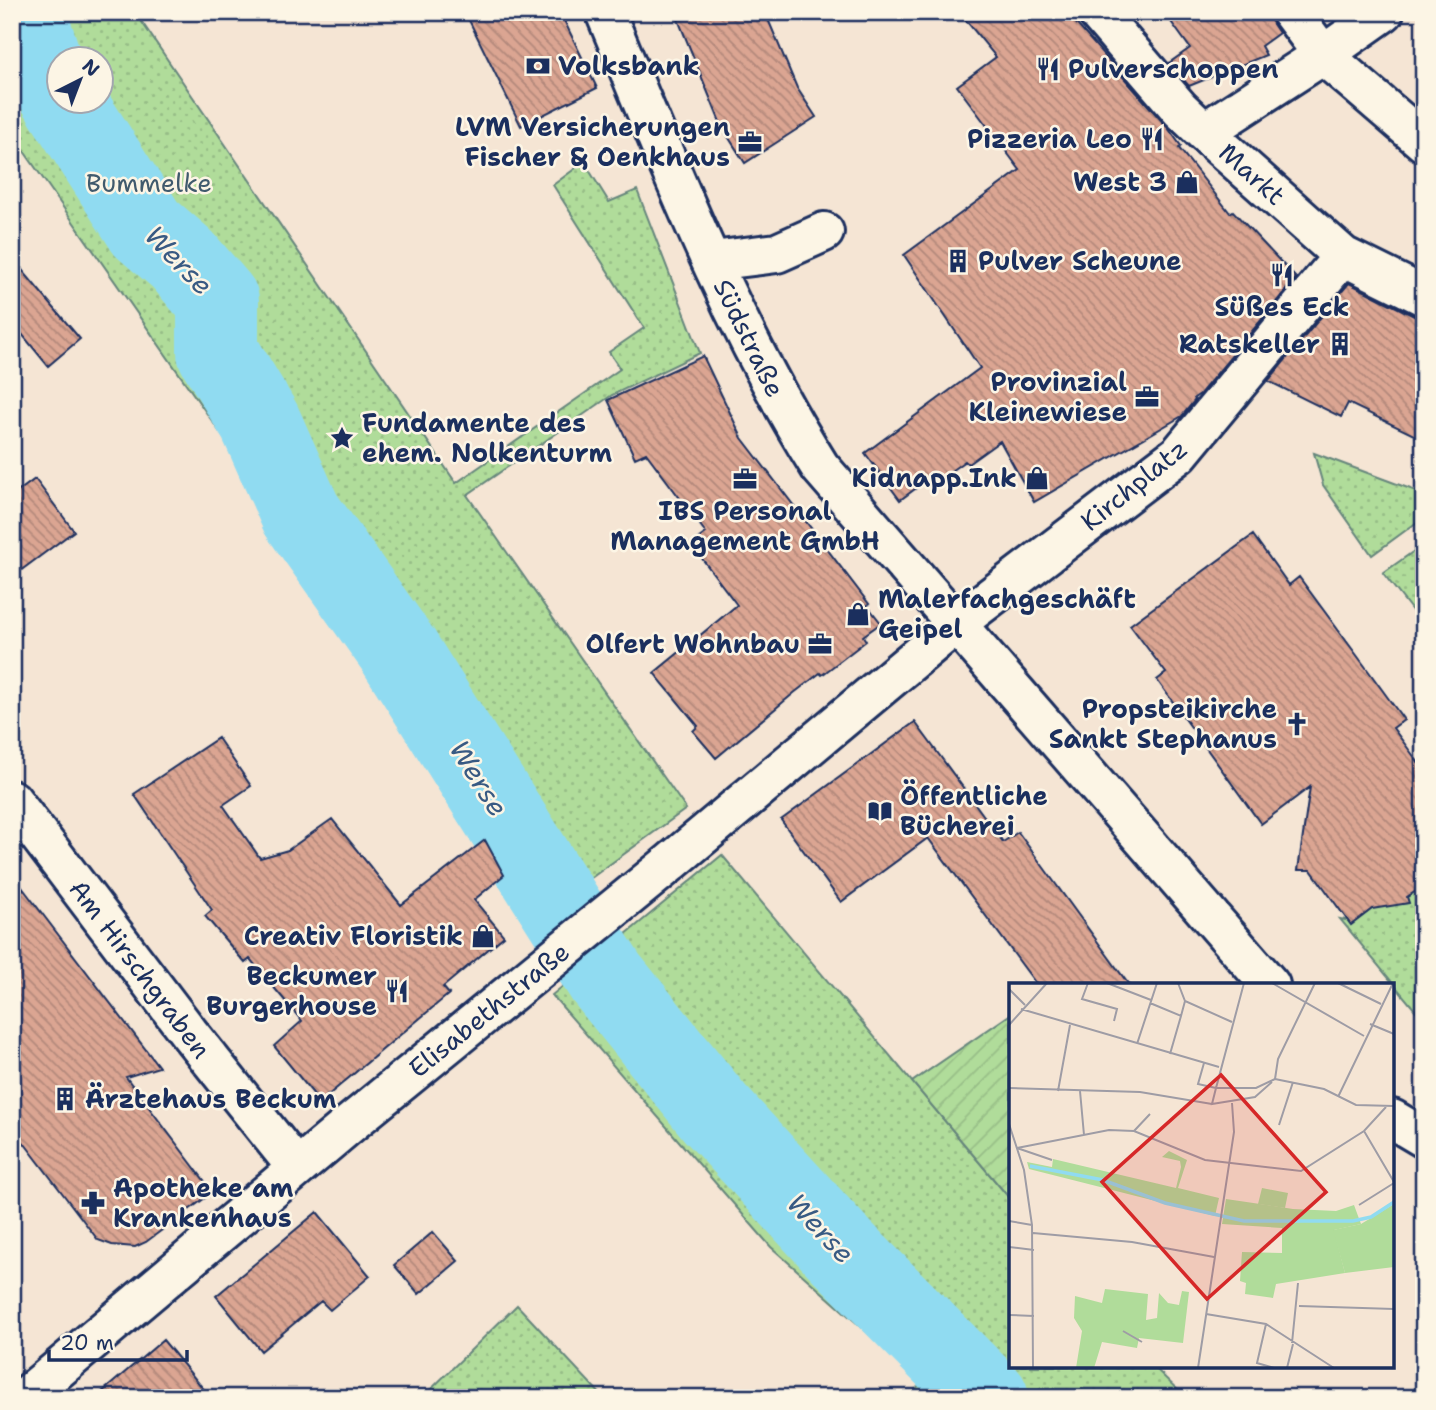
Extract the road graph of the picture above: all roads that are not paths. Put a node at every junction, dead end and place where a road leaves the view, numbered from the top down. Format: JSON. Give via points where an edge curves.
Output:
{"nodes":[{"id":1,"x":605,"y":12,"type":"edge"},
{"id":2,"x":1097,"y":12,"type":"edge"},
{"id":3,"x":1384,"y":12,"type":"edge"},
{"id":4,"x":1311,"y":27,"type":"edge"},
{"id":5,"x":1204,"y":132,"type":"junction"},
{"id":6,"x":1424,"y":142,"type":"edge"},
{"id":7,"x":824,"y":232,"type":"dead end"},
{"id":8,"x":1343,"y":256,"type":"junction"},
{"id":9,"x":712,"y":261,"type":"junction"},
{"id":10,"x":1424,"y":296,"type":"edge"},
{"id":11,"x":955,"y":625,"type":"junction"},
{"id":12,"x":12,"y":800,"type":"edge"},
{"id":13,"x":1268,"y":983,"type":"edge"},
{"id":14,"x":1394,"y":1120,"type":"edge"},
{"id":15,"x":1424,"y":1138,"type":"edge"},
{"id":16,"x":297,"y":1168,"type":"junction"},
{"id":17,"x":24,"y":1398,"type":"edge"}],
"edges":[{"from":1,"to":9,"type":"street","name":"Südstraße"},
{"from":2,"to":5,"type":"street"},
{"from":3,"to":4,"type":"street","name":"Markt"},
{"from":4,"to":5,"type":"street","name":"Markt"},
{"from":4,"to":6,"type":"street"},
{"from":5,"to":8,"type":"street","name":"Markt"},
{"from":7,"to":9,"type":"street","via":[[777,253]]},
{"from":8,"to":10,"type":"street","name":"Markt"},
{"from":8,"to":11,"type":"street","name":"Kirchplatz","via":[[1179,454]]},
{"from":9,"to":11,"type":"street","name":"Südstraße","via":[[782,406],[820,467]]},
{"from":11,"to":13,"type":"street","name":"Südstraße"},
{"from":11,"to":16,"type":"street","name":"Elisabethstraße"},
{"from":12,"to":16,"type":"street","name":"Am Hirschgraben"},
{"from":14,"to":15,"type":"street"},
{"from":16,"to":17,"type":"street","name":"Elisabethstraße"}]}
